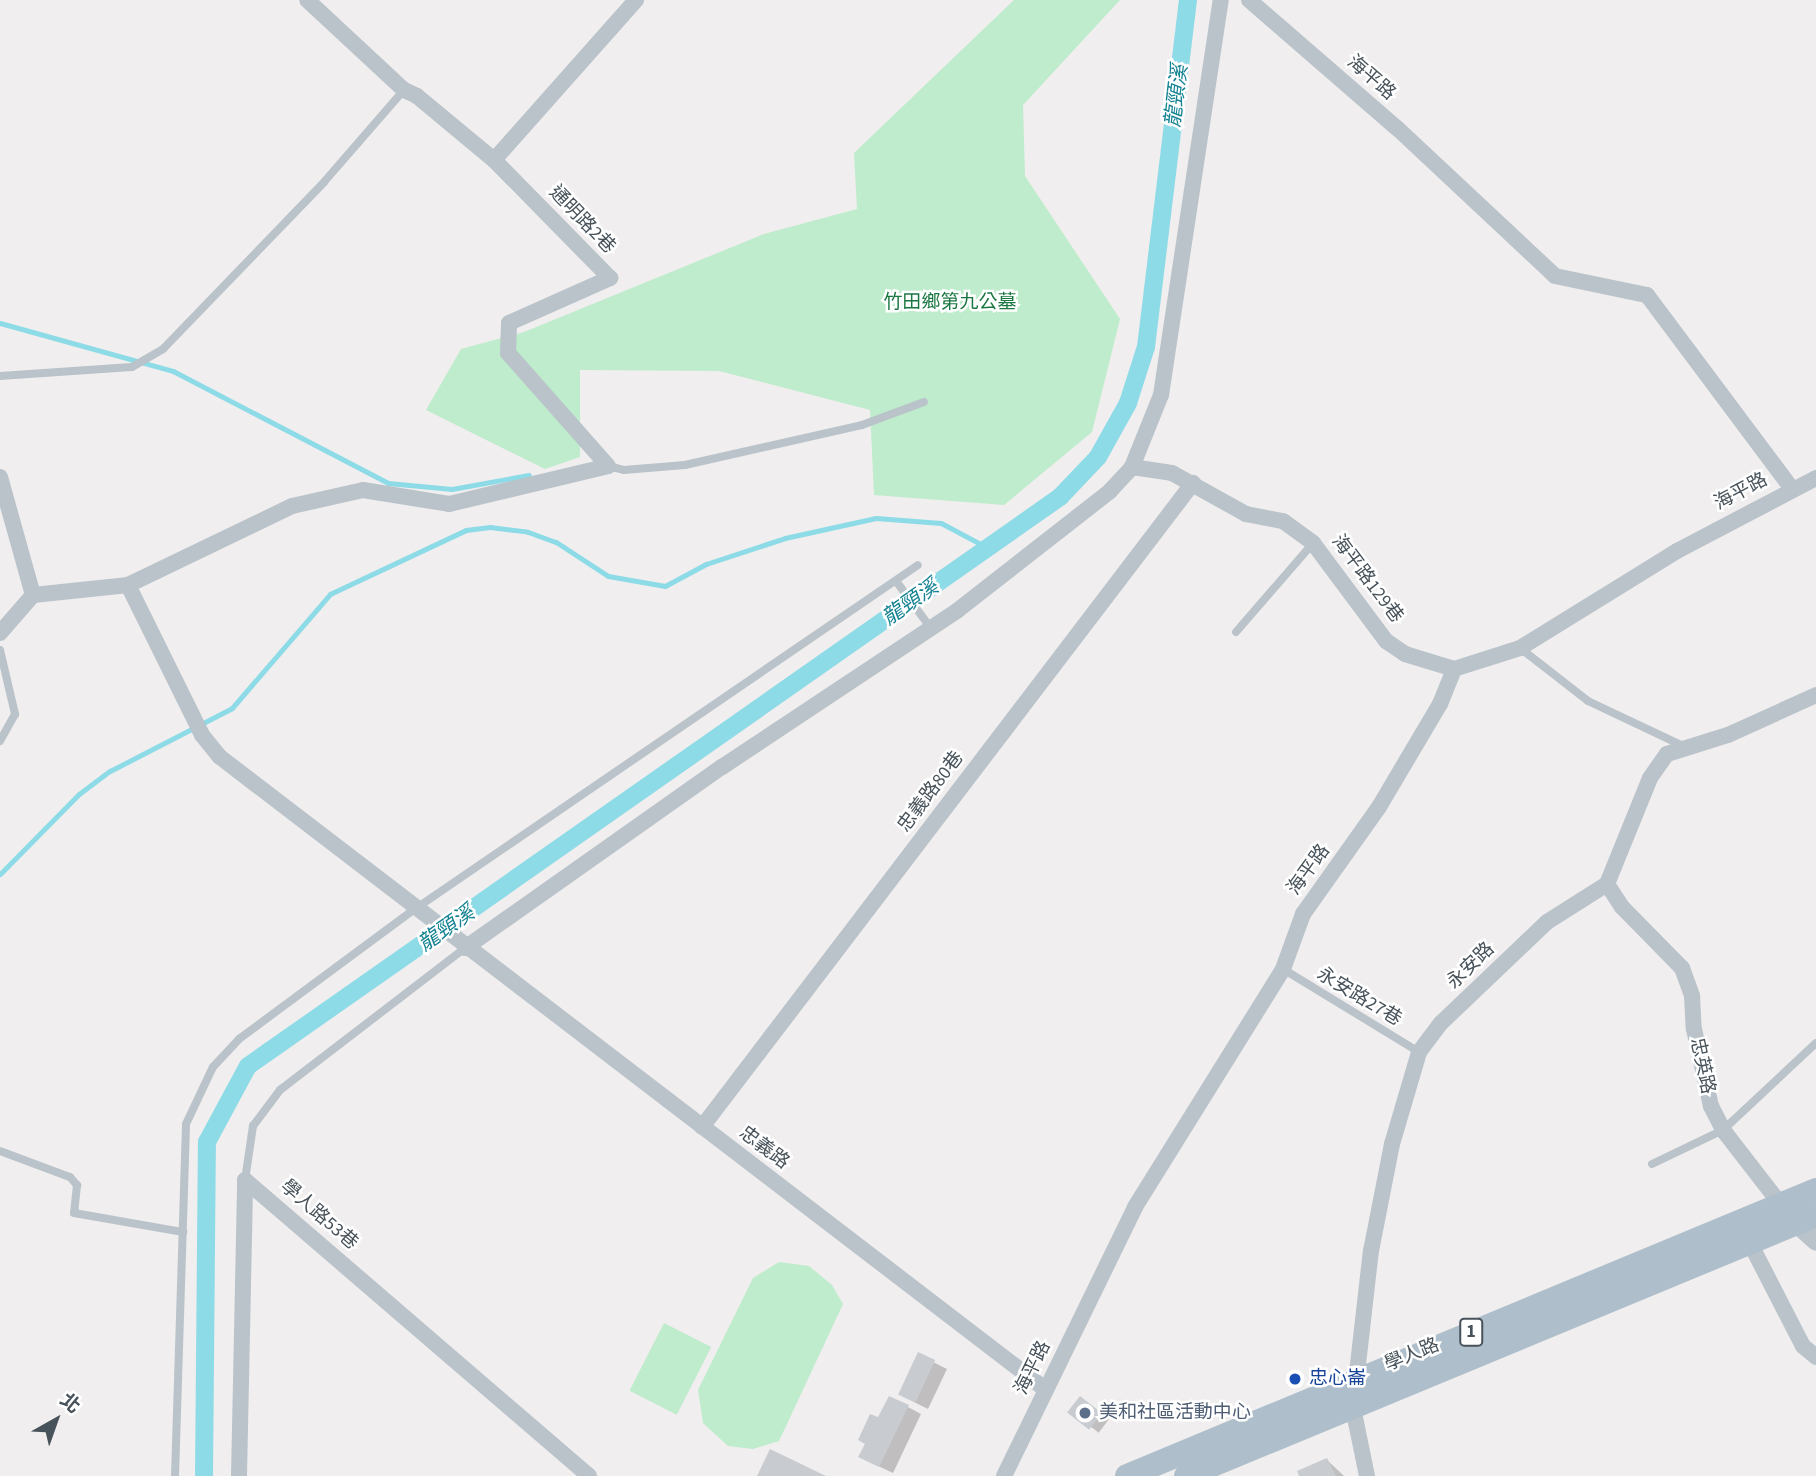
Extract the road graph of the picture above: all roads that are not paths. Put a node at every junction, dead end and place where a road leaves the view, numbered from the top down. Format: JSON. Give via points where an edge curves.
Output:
{"nodes":[{"id":1,"x":307,"y":0,"type":"edge"},
{"id":2,"x":636,"y":0,"type":"edge"},
{"id":3,"x":1221,"y":0,"type":"edge"},
{"id":4,"x":1249,"y":0,"type":"edge"},
{"id":5,"x":404,"y":90,"type":"junction"},
{"id":6,"x":494,"y":160,"type":"junction"},
{"id":7,"x":0,"y":376,"type":"edge"},
{"id":8,"x":925,"y":402,"type":"dead end"},
{"id":9,"x":608,"y":466,"type":"junction"},
{"id":10,"x":1132,"y":467,"type":"junction"},
{"id":11,"x":0,"y":477,"type":"edge"},
{"id":12,"x":1816,"y":478,"type":"edge"},
{"id":13,"x":1193,"y":483,"type":"junction"},
{"id":14,"x":1793,"y":489,"type":"junction"},
{"id":15,"x":1313,"y":543,"type":"junction"},
{"id":16,"x":918,"y":565,"type":"dead end"},
{"id":17,"x":896,"y":581,"type":"junction"},
{"id":18,"x":128,"y":586,"type":"junction"},
{"id":19,"x":33,"y":595,"type":"junction"},
{"id":20,"x":930,"y":627,"type":"junction"},
{"id":21,"x":1236,"y":632,"type":"dead end"},
{"id":22,"x":0,"y":634,"type":"edge"},
{"id":23,"x":1520,"y":648,"type":"junction"},
{"id":24,"x":0,"y":650,"type":"edge"},
{"id":25,"x":1454,"y":669,"type":"junction"},
{"id":26,"x":1816,"y":695,"type":"edge"},
{"id":27,"x":0,"y":741,"type":"edge"},
{"id":28,"x":1683,"y":746,"type":"junction"},
{"id":29,"x":1607,"y":884,"type":"junction"},
{"id":30,"x":419,"y":912,"type":"junction"},
{"id":31,"x":461,"y":945,"type":"junction"},
{"id":32,"x":1283,"y":969,"type":"junction"},
{"id":33,"x":1816,"y":1043,"type":"edge"},
{"id":34,"x":1419,"y":1052,"type":"junction"},
{"id":35,"x":702,"y":1127,"type":"junction"},
{"id":36,"x":1723,"y":1130,"type":"junction"},
{"id":37,"x":0,"y":1151,"type":"edge"},
{"id":38,"x":1652,"y":1164,"type":"dead end"},
{"id":39,"x":245,"y":1180,"type":"junction"},
{"id":40,"x":1816,"y":1191,"type":"edge"},
{"id":41,"x":1798,"y":1215,"type":"edge"},
{"id":42,"x":183,"y":1233,"type":"junction"},
{"id":43,"x":1816,"y":1241,"type":"edge"},
{"id":44,"x":1750,"y":1243,"type":"junction"},
{"id":45,"x":1816,"y":1357,"type":"edge"},
{"id":46,"x":1360,"y":1377,"type":"junction"},
{"id":47,"x":1045,"y":1389,"type":"junction"},
{"id":48,"x":1353,"y":1408,"type":"junction"},
{"id":49,"x":175,"y":1476,"type":"edge"},
{"id":50,"x":239,"y":1476,"type":"edge"},
{"id":51,"x":589,"y":1476,"type":"edge"},
{"id":52,"x":1004,"y":1476,"type":"edge"},
{"id":53,"x":1127,"y":1476,"type":"edge"},
{"id":54,"x":1186,"y":1476,"type":"edge"},
{"id":55,"x":1367,"y":1476,"type":"edge"}],
"edges":[{"from":1,"to":5,"type":"street","name":"通明路2巷"},
{"from":2,"to":6,"type":"street"},
{"from":3,"to":10,"type":"street","via":[[1161,395]]},
{"from":4,"to":14,"type":"street","name":"海平路","via":[[1397,128],[1555,276],[1647,295]]},
{"from":5,"to":6,"type":"street","name":"通明路2巷"},
{"from":5,"to":7,"type":"lane","via":[[324,182],[163,349],[134,366]]},
{"from":6,"to":9,"type":"street","name":"通明路2巷","via":[[610,278],[509,323],[508,353]]},
{"from":8,"to":9,"type":"lane","via":[[862,425],[685,466],[624,470]]},
{"from":9,"to":18,"type":"street","via":[[449,504],[363,490],[292,506]]},
{"from":10,"to":13,"type":"street","name":"海平路129巷"},
{"from":10,"to":20,"type":"street","via":[[1099,500]]},
{"from":11,"to":19,"type":"street"},
{"from":12,"to":14,"type":"street","name":"海平路"},
{"from":13,"to":15,"type":"street","name":"海平路129巷","via":[[1246,514],[1283,522]]},
{"from":13,"to":35,"type":"street","name":"忠義路80巷"},
{"from":14,"to":23,"type":"street","name":"海平路","via":[[1677,551]]},
{"from":15,"to":21,"type":"lane"},
{"from":15,"to":25,"type":"street","name":"海平路129巷","via":[[1386,641],[1405,654]]},
{"from":16,"to":17,"type":"lane"},
{"from":17,"to":20,"type":"lane"},
{"from":17,"to":30,"type":"lane"},
{"from":18,"to":19,"type":"street"},
{"from":18,"to":30,"type":"street","name":"忠義路","via":[[202,735],[220,757]]},
{"from":19,"to":22,"type":"street"},
{"from":20,"to":31,"type":"street"},
{"from":23,"to":25,"type":"street","name":"海平路"},
{"from":23,"to":28,"type":"lane","via":[[1588,701]]},
{"from":24,"to":27,"type":"lane","via":[[15,714]]},
{"from":25,"to":32,"type":"street","name":"海平路","via":[[1440,704],[1379,807],[1303,914]]},
{"from":26,"to":28,"type":"street","via":[[1728,735]]},
{"from":28,"to":29,"type":"street","via":[[1667,754],[1650,778]]},
{"from":29,"to":34,"type":"street","name":"永安路","via":[[1547,922],[1441,1023]]},
{"from":29,"to":36,"type":"street","name":"忠英路","via":[[1622,907],[1682,968],[1692,996],[1704,1083]]},
{"from":30,"to":31,"type":"street","name":"忠義路"},
{"from":30,"to":42,"type":"lane","via":[[239,1039],[213,1067],[186,1124]]},
{"from":31,"to":35,"type":"street","name":"忠義路"},
{"from":31,"to":39,"type":"lane","via":[[280,1090],[253,1126]]},
{"from":32,"to":34,"type":"lane","name":"永安路27巷"},
{"from":32,"to":47,"type":"street","name":"海平路","via":[[1135,1208]]},
{"from":33,"to":36,"type":"lane"},
{"from":34,"to":46,"type":"street","name":"永安路","via":[[1392,1144],[1371,1251]]},
{"from":35,"to":47,"type":"street","name":"忠義路"},
{"from":36,"to":38,"type":"lane"},
{"from":36,"to":41,"type":"street","name":"忠英路"},
{"from":37,"to":42,"type":"lane","via":[[70,1177],[77,1185],[74,1213]]},
{"from":39,"to":50,"type":"street"},
{"from":39,"to":51,"type":"street","name":"學人路53巷"},
{"from":40,"to":41,"type":"main road","name":"學人路","number":"1"},
{"from":41,"to":43,"type":"street","name":"忠英路"},
{"from":41,"to":44,"type":"main road","name":"學人路","number":"1"},
{"from":41,"to":46,"type":"main road","name":"學人路","number":"1"},
{"from":42,"to":49,"type":"lane"},
{"from":44,"to":45,"type":"street","via":[[1803,1346]]},
{"from":44,"to":48,"type":"main road","name":"學人路","number":"1"},
{"from":46,"to":48,"type":"street","name":"永安路"},
{"from":46,"to":53,"type":"main road","name":"學人路","number":"1"},
{"from":47,"to":52,"type":"street","name":"海平路"},
{"from":48,"to":54,"type":"main road","name":"學人路","number":"1"},
{"from":48,"to":55,"type":"street"}]}
